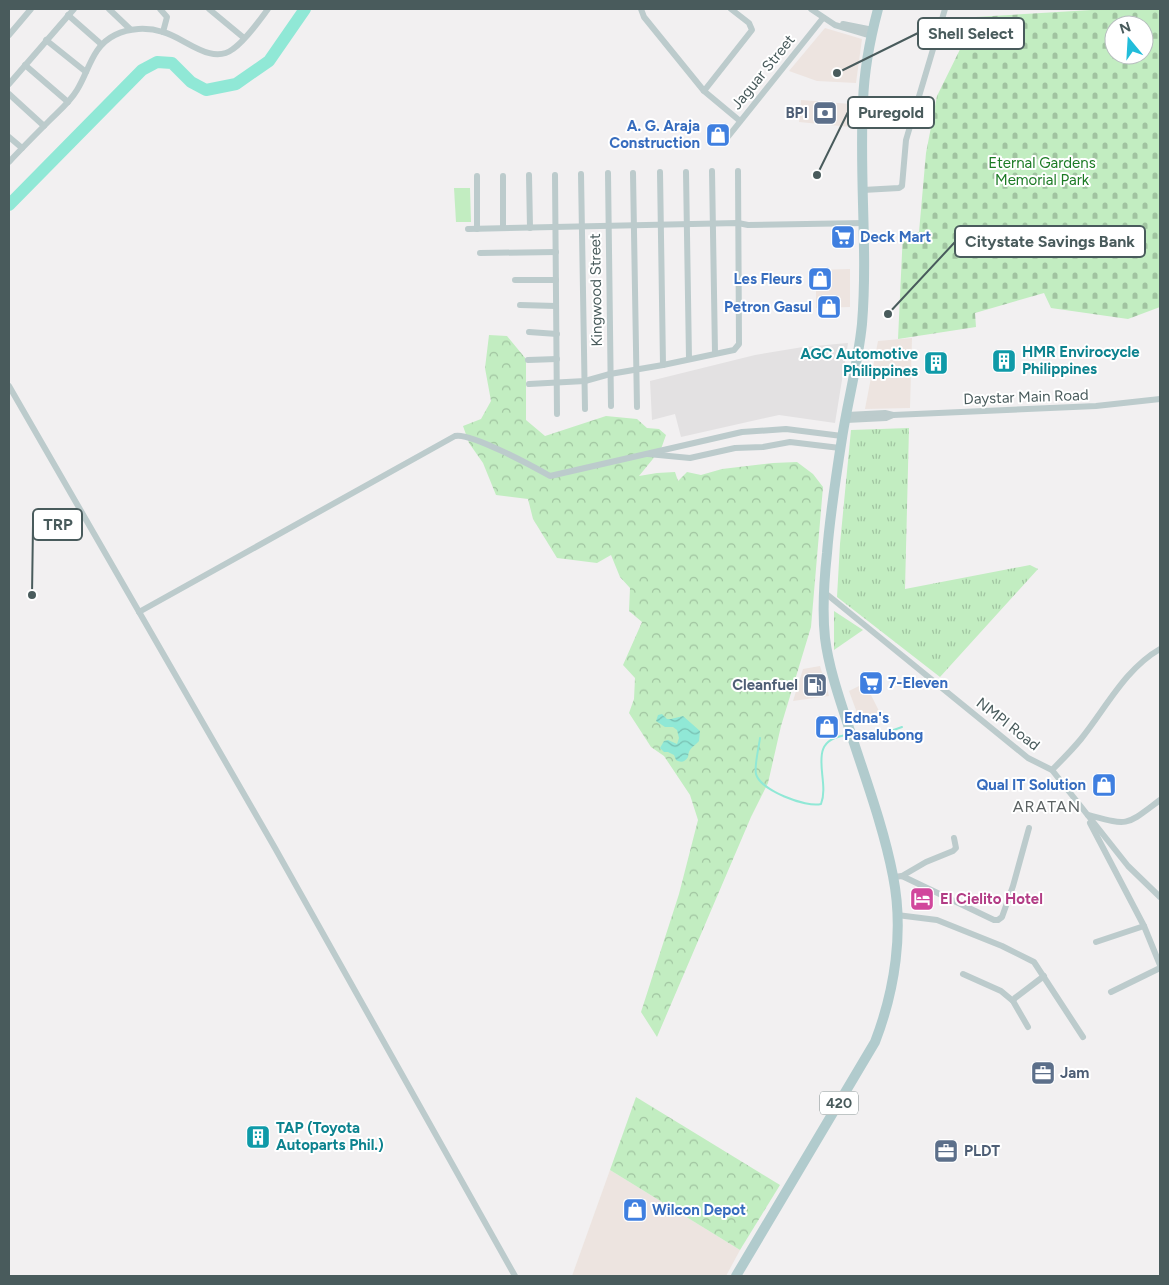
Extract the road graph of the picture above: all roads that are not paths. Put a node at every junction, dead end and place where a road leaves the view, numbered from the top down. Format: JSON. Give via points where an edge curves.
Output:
{"nodes":[{"id":1,"x":31,"y":9,"type":"edge"},
{"id":2,"x":74,"y":9,"type":"edge"},
{"id":3,"x":109,"y":9,"type":"edge"},
{"id":4,"x":160,"y":9,"type":"edge"},
{"id":5,"x":209,"y":9,"type":"edge"},
{"id":6,"x":641,"y":9,"type":"edge"},
{"id":7,"x":731,"y":9,"type":"edge"},
{"id":8,"x":811,"y":9,"type":"edge"},
{"id":9,"x":878,"y":9,"type":"edge"},
{"id":10,"x":945,"y":9,"type":"edge"},
{"id":11,"x":264,"y":10,"type":"edge"},
{"id":12,"x":68,"y":16,"type":"junction"},
{"id":13,"x":826,"y":20,"type":"junction"},
{"id":14,"x":130,"y":29,"type":"junction"},
{"id":15,"x":163,"y":32,"type":"junction"},
{"id":16,"x":873,"y":33,"type":"junction"},
{"id":17,"x":9,"y":35,"type":"edge"},
{"id":18,"x":244,"y":38,"type":"junction"},
{"id":19,"x":46,"y":40,"type":"junction"},
{"id":20,"x":100,"y":44,"type":"junction"},
{"id":21,"x":25,"y":65,"type":"junction"},
{"id":22,"x":86,"y":72,"type":"junction"},
{"id":23,"x":9,"y":84,"type":"edge"},
{"id":24,"x":704,"y":91,"type":"junction"},
{"id":25,"x":9,"y":94,"type":"edge"},
{"id":26,"x":68,"y":102,"type":"junction"},
{"id":27,"x":740,"y":121,"type":"junction"},
{"id":28,"x":44,"y":126,"type":"junction"},
{"id":29,"x":9,"y":137,"type":"edge"},
{"id":30,"x":723,"y":143,"type":"dead end"},
{"id":31,"x":22,"y":148,"type":"junction"},
{"id":32,"x":9,"y":162,"type":"edge"},
{"id":33,"x":712,"y":171,"type":"dead end"},
{"id":34,"x":738,"y":171,"type":"dead end"},
{"id":35,"x":660,"y":172,"type":"dead end"},
{"id":36,"x":686,"y":172,"type":"dead end"},
{"id":37,"x":608,"y":173,"type":"dead end"},
{"id":38,"x":634,"y":173,"type":"dead end"},
{"id":39,"x":582,"y":174,"type":"dead end"},
{"id":40,"x":530,"y":175,"type":"dead end"},
{"id":41,"x":555,"y":175,"type":"dead end"},
{"id":42,"x":477,"y":176,"type":"dead end"},
{"id":43,"x":503,"y":176,"type":"dead end"},
{"id":44,"x":863,"y":190,"type":"junction"},
{"id":45,"x":738,"y":223,"type":"junction"},
{"id":46,"x":864,"y":223,"type":"junction"},
{"id":47,"x":686,"y":224,"type":"junction"},
{"id":48,"x":712,"y":224,"type":"junction"},
{"id":49,"x":660,"y":225,"type":"junction"},
{"id":50,"x":608,"y":226,"type":"junction"},
{"id":51,"x":634,"y":226,"type":"junction"},
{"id":52,"x":556,"y":227,"type":"junction"},
{"id":53,"x":582,"y":227,"type":"junction"},
{"id":54,"x":503,"y":228,"type":"junction"},
{"id":55,"x":530,"y":228,"type":"junction"},
{"id":56,"x":468,"y":229,"type":"dead end"},
{"id":57,"x":477,"y":229,"type":"junction"},
{"id":58,"x":556,"y":252,"type":"junction"},
{"id":59,"x":480,"y":253,"type":"dead end"},
{"id":60,"x":515,"y":280,"type":"dead end"},
{"id":61,"x":556,"y":280,"type":"junction"},
{"id":62,"x":520,"y":305,"type":"dead end"},
{"id":63,"x":556,"y":306,"type":"junction"},
{"id":64,"x":529,"y":332,"type":"dead end"},
{"id":65,"x":557,"y":334,"type":"junction"},
{"id":66,"x":714,"y":353,"type":"junction"},
{"id":67,"x":557,"y":359,"type":"junction"},
{"id":68,"x":689,"y":359,"type":"junction"},
{"id":69,"x":528,"y":360,"type":"dead end"},
{"id":70,"x":664,"y":365,"type":"junction"},
{"id":71,"x":637,"y":370,"type":"junction"},
{"id":72,"x":610,"y":374,"type":"junction"},
{"id":73,"x":585,"y":381,"type":"junction"},
{"id":74,"x":558,"y":383,"type":"junction"},
{"id":75,"x":528,"y":384,"type":"dead end"},
{"id":76,"x":9,"y":386,"type":"edge"},
{"id":77,"x":1160,"y":398,"type":"edge"},
{"id":78,"x":611,"y":406,"type":"dead end"},
{"id":79,"x":637,"y":407,"type":"dead end"},
{"id":80,"x":585,"y":409,"type":"dead end"},
{"id":81,"x":557,"y":414,"type":"dead end"},
{"id":82,"x":846,"y":417,"type":"junction"},
{"id":83,"x":842,"y":436,"type":"junction"},
{"id":84,"x":840,"y":448,"type":"junction"},
{"id":85,"x":641,"y":454,"type":"junction"},
{"id":86,"x":824,"y":592,"type":"junction"},
{"id":87,"x":139,"y":612,"type":"junction"},
{"id":88,"x":1160,"y":649,"type":"edge"},
{"id":89,"x":1052,"y":770,"type":"junction"},
{"id":90,"x":1160,"y":800,"type":"edge"},
{"id":91,"x":1086,"y":814,"type":"junction"},
{"id":92,"x":1028,"y":828,"type":"dead end"},
{"id":93,"x":954,"y":838,"type":"dead end"},
{"id":94,"x":898,"y":877,"type":"junction"},
{"id":95,"x":1160,"y":897,"type":"edge"},
{"id":96,"x":897,"y":914,"type":"junction"},
{"id":97,"x":1144,"y":926,"type":"junction"},
{"id":98,"x":1096,"y":942,"type":"dead end"},
{"id":99,"x":1160,"y":966,"type":"edge"},
{"id":100,"x":963,"y":974,"type":"dead end"},
{"id":101,"x":1044,"y":976,"type":"junction"},
{"id":102,"x":1111,"y":992,"type":"dead end"},
{"id":103,"x":1013,"y":1001,"type":"junction"},
{"id":104,"x":1028,"y":1027,"type":"dead end"},
{"id":105,"x":1083,"y":1037,"type":"dead end"},
{"id":106,"x":515,"y":1276,"type":"edge"},
{"id":107,"x":736,"y":1276,"type":"edge"}],
"edges":[{"from":1,"to":17,"type":"street"},
{"from":2,"to":12,"type":"street"},
{"from":3,"to":14,"type":"street"},
{"from":4,"to":15,"type":"street","via":[[167,17]]},
{"from":5,"to":18,"type":"street"},
{"from":6,"to":24,"type":"street"},
{"from":7,"to":24,"type":"street","via":[[749,23],[752,30]]},
{"from":8,"to":13,"type":"street"},
{"from":9,"to":16,"type":"main road","number":"420"},
{"from":10,"to":44,"type":"street","via":[[906,140],[902,186]]},
{"from":11,"to":18,"type":"street"},
{"from":12,"to":19,"type":"street"},
{"from":12,"to":20,"type":"street"},
{"from":13,"to":16,"type":"street"},
{"from":13,"to":27,"type":"street","name":"Jaguar Street"},
{"from":14,"to":15,"type":"street"},
{"from":14,"to":20,"type":"street"},
{"from":15,"to":18,"type":"street","via":[[212,53],[233,50]]},
{"from":16,"to":44,"type":"main road","number":"420","via":[[863,100]]},
{"from":19,"to":21,"type":"street"},
{"from":19,"to":22,"type":"street"},
{"from":20,"to":22,"type":"street"},
{"from":21,"to":23,"type":"street"},
{"from":21,"to":26,"type":"street"},
{"from":22,"to":26,"type":"street"},
{"from":24,"to":27,"type":"street"},
{"from":25,"to":28,"type":"street"},
{"from":26,"to":28,"type":"street"},
{"from":27,"to":30,"type":"street","name":"Jaguar Street"},
{"from":28,"to":31,"type":"street"},
{"from":29,"to":31,"type":"street"},
{"from":31,"to":32,"type":"street"},
{"from":33,"to":48,"type":"street"},
{"from":34,"to":45,"type":"street"},
{"from":35,"to":49,"type":"street"},
{"from":36,"to":47,"type":"street"},
{"from":37,"to":50,"type":"street","name":"Kingwood Street"},
{"from":38,"to":51,"type":"street"},
{"from":39,"to":53,"type":"street"},
{"from":40,"to":55,"type":"street"},
{"from":41,"to":52,"type":"street"},
{"from":42,"to":57,"type":"street"},
{"from":43,"to":54,"type":"street"},
{"from":44,"to":46,"type":"main road","number":"420"},
{"from":45,"to":46,"type":"street"},
{"from":45,"to":48,"type":"street"},
{"from":45,"to":66,"type":"street","via":[[739,344],[734,350]]},
{"from":46,"to":82,"type":"main road","number":"420","via":[[862,320]]},
{"from":47,"to":48,"type":"street"},
{"from":47,"to":49,"type":"street"},
{"from":47,"to":68,"type":"street"},
{"from":48,"to":66,"type":"street"},
{"from":49,"to":51,"type":"street"},
{"from":49,"to":70,"type":"street"},
{"from":50,"to":51,"type":"street"},
{"from":50,"to":53,"type":"street"},
{"from":50,"to":72,"type":"street","name":"Kingwood Street"},
{"from":51,"to":71,"type":"street"},
{"from":52,"to":53,"type":"street"},
{"from":52,"to":55,"type":"street"},
{"from":52,"to":58,"type":"street"},
{"from":53,"to":73,"type":"street"},
{"from":54,"to":55,"type":"street"},
{"from":54,"to":57,"type":"street"},
{"from":56,"to":57,"type":"street"},
{"from":58,"to":59,"type":"street"},
{"from":58,"to":61,"type":"street"},
{"from":60,"to":61,"type":"street"},
{"from":61,"to":63,"type":"street"},
{"from":62,"to":63,"type":"street"},
{"from":63,"to":65,"type":"street"},
{"from":64,"to":65,"type":"street"},
{"from":65,"to":67,"type":"street"},
{"from":66,"to":68,"type":"street"},
{"from":67,"to":69,"type":"street"},
{"from":67,"to":74,"type":"street"},
{"from":68,"to":70,"type":"street"},
{"from":70,"to":71,"type":"street"},
{"from":71,"to":72,"type":"street"},
{"from":71,"to":79,"type":"street"},
{"from":72,"to":73,"type":"street"},
{"from":72,"to":78,"type":"street","name":"Kingwood Street"},
{"from":73,"to":74,"type":"street"},
{"from":73,"to":80,"type":"street"},
{"from":74,"to":75,"type":"street"},
{"from":74,"to":81,"type":"street"},
{"from":76,"to":87,"type":"street"},
{"from":77,"to":82,"type":"street","name":"Daystar Main Road","via":[[1096,406]]},
{"from":82,"to":83,"type":"main road","number":"420"},
{"from":83,"to":84,"type":"main road","number":"420"},
{"from":83,"to":85,"type":"street","via":[[786,429],[742,432]]},
{"from":84,"to":85,"type":"street","via":[[790,442],[762,448],[735,448],[690,458]]},
{"from":84,"to":86,"type":"main road","number":"420"},
{"from":85,"to":87,"type":"street","via":[[550,476],[510,455],[455,436]]},
{"from":86,"to":89,"type":"street","name":"NMPI Road","via":[[1028,758]]},
{"from":86,"to":94,"type":"main road","number":"420","via":[[825,638],[847,722]]},
{"from":87,"to":106,"type":"street"},
{"from":88,"to":89,"type":"street","via":[[1132,672],[1082,738]]},
{"from":89,"to":91,"type":"street"},
{"from":90,"to":91,"type":"street","via":[[1126,823]]},
{"from":91,"to":95,"type":"street","via":[[1128,866]]},
{"from":91,"to":97,"type":"street"},
{"from":92,"to":94,"type":"street","via":[[1013,886],[998,920]]},
{"from":93,"to":94,"type":"street","via":[[956,848],[953,851]]},
{"from":94,"to":96,"type":"main road","number":"420"},
{"from":96,"to":101,"type":"street","via":[[937,920],[1002,946],[1034,962]]},
{"from":96,"to":107,"type":"main road","number":"420","via":[[894,971],[886,1011],[875,1042]]},
{"from":97,"to":98,"type":"street"},
{"from":97,"to":99,"type":"street"},
{"from":99,"to":102,"type":"street"},
{"from":100,"to":103,"type":"street","via":[[1001,991]]},
{"from":101,"to":103,"type":"street"},
{"from":101,"to":105,"type":"street"},
{"from":103,"to":104,"type":"street"}]}
